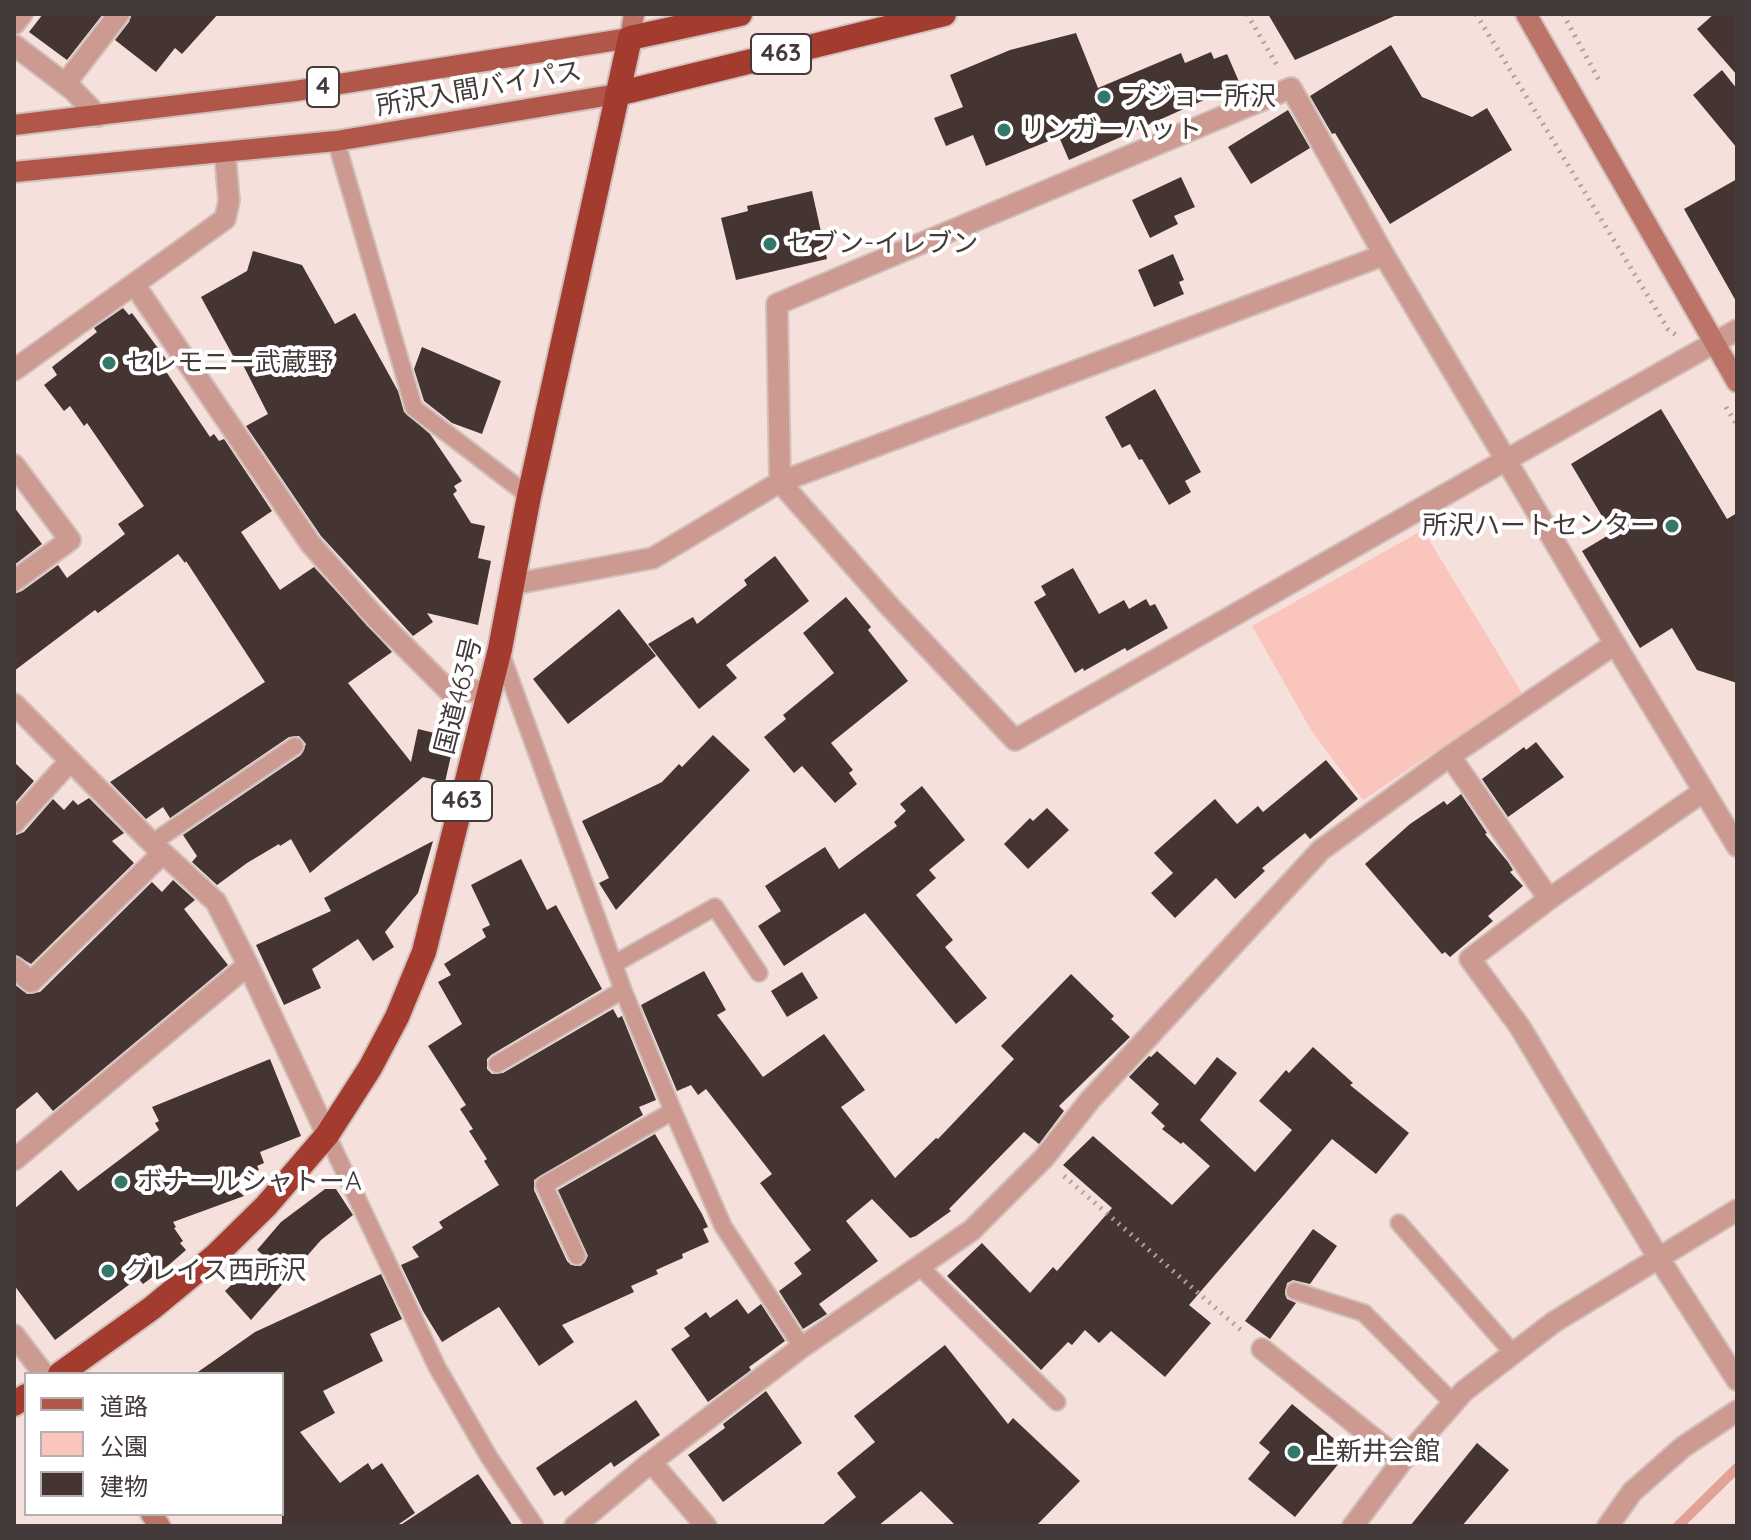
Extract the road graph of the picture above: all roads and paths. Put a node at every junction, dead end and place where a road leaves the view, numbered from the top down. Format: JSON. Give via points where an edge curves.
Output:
{"nodes":[{"id":1,"x":22,"y":14,"type":"edge"},
{"id":2,"x":119,"y":14,"type":"edge"},
{"id":3,"x":634,"y":14,"type":"edge"},
{"id":4,"x":740,"y":14,"type":"edge"},
{"id":5,"x":944,"y":14,"type":"edge"},
{"id":6,"x":1247,"y":14,"type":"edge"},
{"id":7,"x":1476,"y":14,"type":"edge"},
{"id":8,"x":1526,"y":14,"type":"edge"},
{"id":9,"x":14,"y":24,"type":"edge"},
{"id":10,"x":630,"y":38,"type":"junction"},
{"id":11,"x":14,"y":45,"type":"edge"},
{"id":12,"x":65,"y":84,"type":"junction"},
{"id":13,"x":1291,"y":88,"type":"junction"},
{"id":14,"x":617,"y":94,"type":"junction"},
{"id":15,"x":98,"y":116,"type":"junction"},
{"id":16,"x":14,"y":125,"type":"edge"},
{"id":17,"x":336,"y":141,"type":"junction"},
{"id":18,"x":225,"y":154,"type":"junction"},
{"id":19,"x":14,"y":172,"type":"edge"},
{"id":20,"x":1384,"y":255,"type":"junction"},
{"id":21,"x":134,"y":284,"type":"junction"},
{"id":22,"x":1737,"y":330,"type":"edge"},
{"id":23,"x":1714,"y":343,"type":"junction"},
{"id":24,"x":1689,"y":357,"type":"junction"},
{"id":25,"x":14,"y":370,"type":"edge"},
{"id":26,"x":1737,"y":382,"type":"edge"},
{"id":27,"x":1723,"y":402,"type":"dead end"},
{"id":28,"x":1737,"y":425,"type":"edge"},
{"id":29,"x":1506,"y":460,"type":"junction"},
{"id":30,"x":14,"y":465,"type":"edge"},
{"id":31,"x":780,"y":482,"type":"junction"},
{"id":32,"x":529,"y":496,"type":"junction"},
{"id":33,"x":14,"y":581,"type":"edge"},
{"id":34,"x":514,"y":584,"type":"junction"},
{"id":35,"x":1615,"y":644,"type":"junction"},
{"id":36,"x":500,"y":649,"type":"junction"},
{"id":37,"x":490,"y":690,"type":"junction"},
{"id":38,"x":14,"y":704,"type":"edge"},
{"id":39,"x":295,"y":746,"type":"dead end"},
{"id":40,"x":1450,"y":756,"type":"junction"},
{"id":41,"x":70,"y":761,"type":"junction"},
{"id":42,"x":1704,"y":791,"type":"junction"},
{"id":43,"x":14,"y":823,"type":"edge"},
{"id":44,"x":1737,"y":846,"type":"edge"},
{"id":45,"x":158,"y":848,"type":"junction"},
{"id":46,"x":1549,"y":899,"type":"junction"},
{"id":47,"x":614,"y":964,"type":"junction"},
{"id":48,"x":248,"y":965,"type":"junction"},
{"id":49,"x":14,"y":967,"type":"edge"},
{"id":50,"x":759,"y":973,"type":"dead end"},
{"id":51,"x":623,"y":990,"type":"junction"},
{"id":52,"x":497,"y":1064,"type":"dead end"},
{"id":53,"x":673,"y":1111,"type":"junction"},
{"id":54,"x":327,"y":1135,"type":"junction"},
{"id":55,"x":1044,"y":1158,"type":"junction"},
{"id":56,"x":14,"y":1160,"type":"edge"},
{"id":57,"x":1737,"y":1210,"type":"edge"},
{"id":58,"x":1399,"y":1223,"type":"dead end"},
{"id":59,"x":577,"y":1256,"type":"dead end"},
{"id":60,"x":1658,"y":1257,"type":"junction"},
{"id":61,"x":919,"y":1266,"type":"junction"},
{"id":62,"x":1295,"y":1291,"type":"dead end"},
{"id":63,"x":14,"y":1335,"type":"edge"},
{"id":64,"x":802,"y":1347,"type":"junction"},
{"id":65,"x":1262,"y":1349,"type":"joint"},
{"id":66,"x":1513,"y":1353,"type":"junction"},
{"id":67,"x":42,"y":1372,"type":"edge"},
{"id":68,"x":63,"y":1372,"type":"edge"},
{"id":69,"x":1737,"y":1380,"type":"edge"},
{"id":70,"x":1057,"y":1402,"type":"dead end"},
{"id":71,"x":1453,"y":1403,"type":"junction"},
{"id":72,"x":1737,"y":1411,"type":"edge"},
{"id":73,"x":1402,"y":1461,"type":"junction"},
{"id":74,"x":651,"y":1462,"type":"junction"},
{"id":75,"x":535,"y":1526,"type":"edge"},
{"id":76,"x":575,"y":1526,"type":"edge"},
{"id":77,"x":706,"y":1526,"type":"edge"},
{"id":78,"x":1353,"y":1526,"type":"edge"},
{"id":79,"x":1608,"y":1526,"type":"edge"}],
"edges":[{"from":1,"to":9,"type":"street"},
{"from":2,"to":12,"type":"street"},
{"from":3,"to":10,"type":"street"},
{"from":4,"to":10,"type":"highway","name":"所沢入間バイパス","number":"463"},
{"from":5,"to":14,"type":"highway","name":"所沢入間バイパス","number":"463"},
{"from":6,"to":13,"type":"path"},
{"from":7,"to":24,"type":"path"},
{"from":8,"to":23,"type":"street"},
{"from":10,"to":14,"type":"highway","name":"国道463号","number":"463"},
{"from":10,"to":15,"type":"main road","name":"所沢入間バイパス","number":"4"},
{"from":11,"to":12,"type":"street"},
{"from":12,"to":15,"type":"street"},
{"from":13,"to":20,"type":"street"},
{"from":13,"to":31,"type":"street","via":[[777,304]]},
{"from":14,"to":17,"type":"main road","name":"所沢入間バイパス","number":"4"},
{"from":14,"to":32,"type":"highway","name":"国道463号","number":"463"},
{"from":15,"to":16,"type":"main road","name":"所沢入間バイパス","number":"4"},
{"from":17,"to":18,"type":"main road","name":"所沢入間バイパス","number":"4"},
{"from":17,"to":32,"type":"lane","via":[[414,408]]},
{"from":18,"to":19,"type":"main road","name":"所沢入間バイパス","number":"4"},
{"from":18,"to":21,"type":"street","via":[[225,219]]},
{"from":20,"to":29,"type":"street"},
{"from":20,"to":31,"type":"street"},
{"from":21,"to":25,"type":"street"},
{"from":21,"to":37,"type":"street","via":[[310,543],[450,692]]},
{"from":22,"to":23,"type":"street"},
{"from":23,"to":24,"type":"street"},
{"from":23,"to":26,"type":"street"},
{"from":24,"to":29,"type":"street"},
{"from":27,"to":28,"type":"path"},
{"from":29,"to":31,"type":"street","via":[[1015,740]]},
{"from":29,"to":35,"type":"street"},
{"from":30,"to":33,"type":"street","via":[[70,540]]},
{"from":31,"to":34,"type":"street","via":[[653,558]]},
{"from":32,"to":34,"type":"highway","name":"国道463号","number":"463"},
{"from":34,"to":36,"type":"highway","name":"国道463号","number":"463"},
{"from":35,"to":40,"type":"street"},
{"from":35,"to":42,"type":"street"},
{"from":36,"to":37,"type":"highway","name":"国道463号","number":"463"},
{"from":36,"to":47,"type":"lane"},
{"from":37,"to":54,"type":"highway","name":"国道463号","number":"463","via":[[424,952],[370,1068]]},
{"from":38,"to":41,"type":"street"},
{"from":39,"to":45,"type":"lane"},
{"from":40,"to":46,"type":"street"},
{"from":40,"to":55,"type":"street","via":[[1321,850],[1090,1100]]},
{"from":41,"to":43,"type":"street"},
{"from":41,"to":45,"type":"street"},
{"from":42,"to":44,"type":"street"},
{"from":42,"to":46,"type":"street"},
{"from":45,"to":48,"type":"street","via":[[216,902]]},
{"from":45,"to":49,"type":"street","via":[[31,982]]},
{"from":46,"to":60,"type":"street","via":[[1470,959],[1520,1027]]},
{"from":47,"to":50,"type":"lane","via":[[715,907]]},
{"from":47,"to":51,"type":"lane"},
{"from":48,"to":54,"type":"street"},
{"from":48,"to":56,"type":"street"},
{"from":51,"to":52,"type":"lane"},
{"from":51,"to":53,"type":"lane"},
{"from":53,"to":59,"type":"lane","via":[[544,1185]]},
{"from":53,"to":64,"type":"lane","via":[[723,1226]]},
{"from":54,"to":68,"type":"highway","name":"国道463号","number":"463","via":[[215,1256]]},
{"from":54,"to":75,"type":"lane","via":[[437,1367]]},
{"from":55,"to":61,"type":"street","via":[[972,1230]]},
{"from":55,"to":65,"type":"path"},
{"from":57,"to":60,"type":"street"},
{"from":58,"to":66,"type":"lane"},
{"from":60,"to":66,"type":"street"},
{"from":60,"to":69,"type":"street"},
{"from":61,"to":64,"type":"street"},
{"from":61,"to":70,"type":"lane"},
{"from":62,"to":71,"type":"lane","via":[[1364,1313]]},
{"from":63,"to":67,"type":"street"},
{"from":64,"to":74,"type":"street"},
{"from":65,"to":73,"type":"street"},
{"from":66,"to":71,"type":"street"},
{"from":71,"to":73,"type":"street"},
{"from":72,"to":79,"type":"street","via":[[1683,1447],[1632,1492]]},
{"from":73,"to":78,"type":"street"},
{"from":74,"to":76,"type":"street"},
{"from":74,"to":77,"type":"street"}]}
